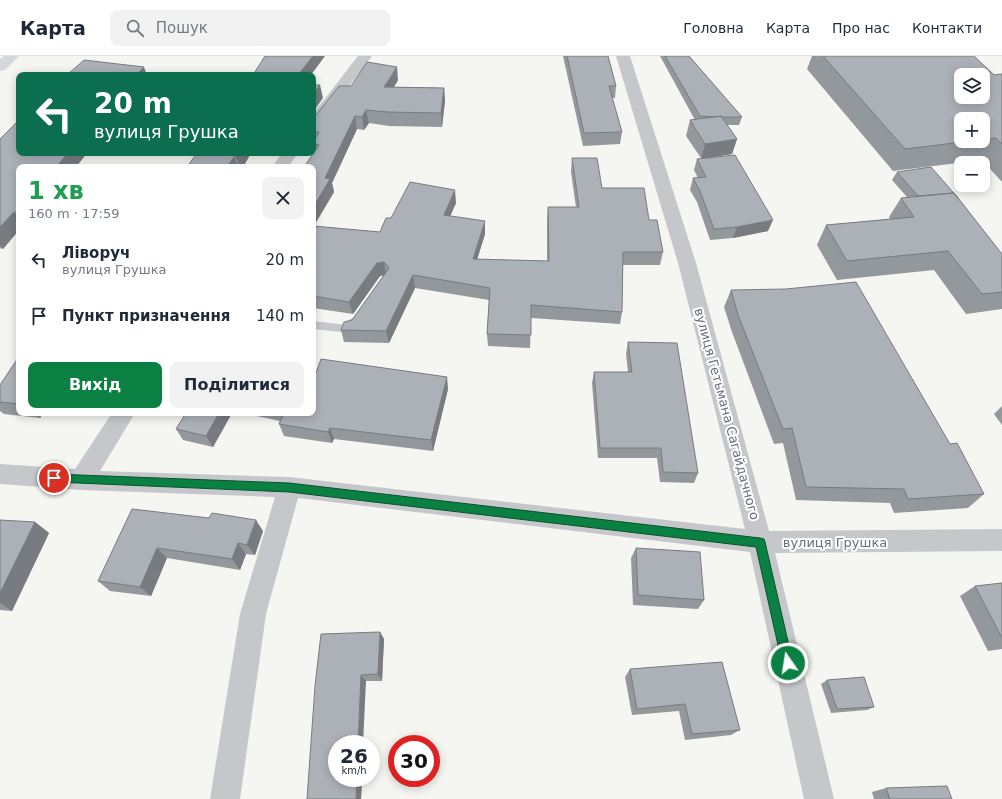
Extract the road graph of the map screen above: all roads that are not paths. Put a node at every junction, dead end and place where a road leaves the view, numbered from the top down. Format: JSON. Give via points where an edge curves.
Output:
{"nodes":[{"id":1,"x":12,"y":56,"type":"edge"},
{"id":2,"x":365,"y":56,"type":"edge"},
{"id":3,"x":623,"y":56,"type":"edge"},
{"id":4,"x":0,"y":67,"type":"edge"},
{"id":5,"x":316,"y":120,"type":"edge"},
{"id":6,"x":359,"y":316,"type":"edge"},
{"id":7,"x":316,"y":325,"type":"edge"},
{"id":8,"x":122,"y":416,"type":"edge"},
{"id":9,"x":0,"y":474,"type":"edge"},
{"id":10,"x":82,"y":480,"type":"junction"},
{"id":11,"x":289,"y":487,"type":"junction"},
{"id":12,"x":1002,"y":540,"type":"edge"},
{"id":13,"x":760,"y":542,"type":"junction"},
{"id":14,"x":225,"y":799,"type":"edge"},
{"id":15,"x":819,"y":799,"type":"edge"}],
"edges":[{"from":1,"to":4,"type":"main road"},
{"from":2,"to":5,"type":"street"},
{"from":3,"to":13,"type":"street","name":"вулиця Гетьмана Сагайдачного","via":[[687,263]]},
{"from":6,"to":7,"type":"lane","via":[[350,329]]},
{"from":8,"to":10,"type":"street"},
{"from":9,"to":10,"type":"street","name":"вулиця Грушка"},
{"from":10,"to":11,"type":"street","name":"вулиця Грушка"},
{"from":11,"to":13,"type":"street","name":"вулиця Грушка"},
{"from":11,"to":14,"type":"street","via":[[253,614]]},
{"from":12,"to":13,"type":"street","name":"вулиця Грушка"},
{"from":13,"to":15,"type":"street","name":"вулиця Гетьмана Сагайдачного"}]}
